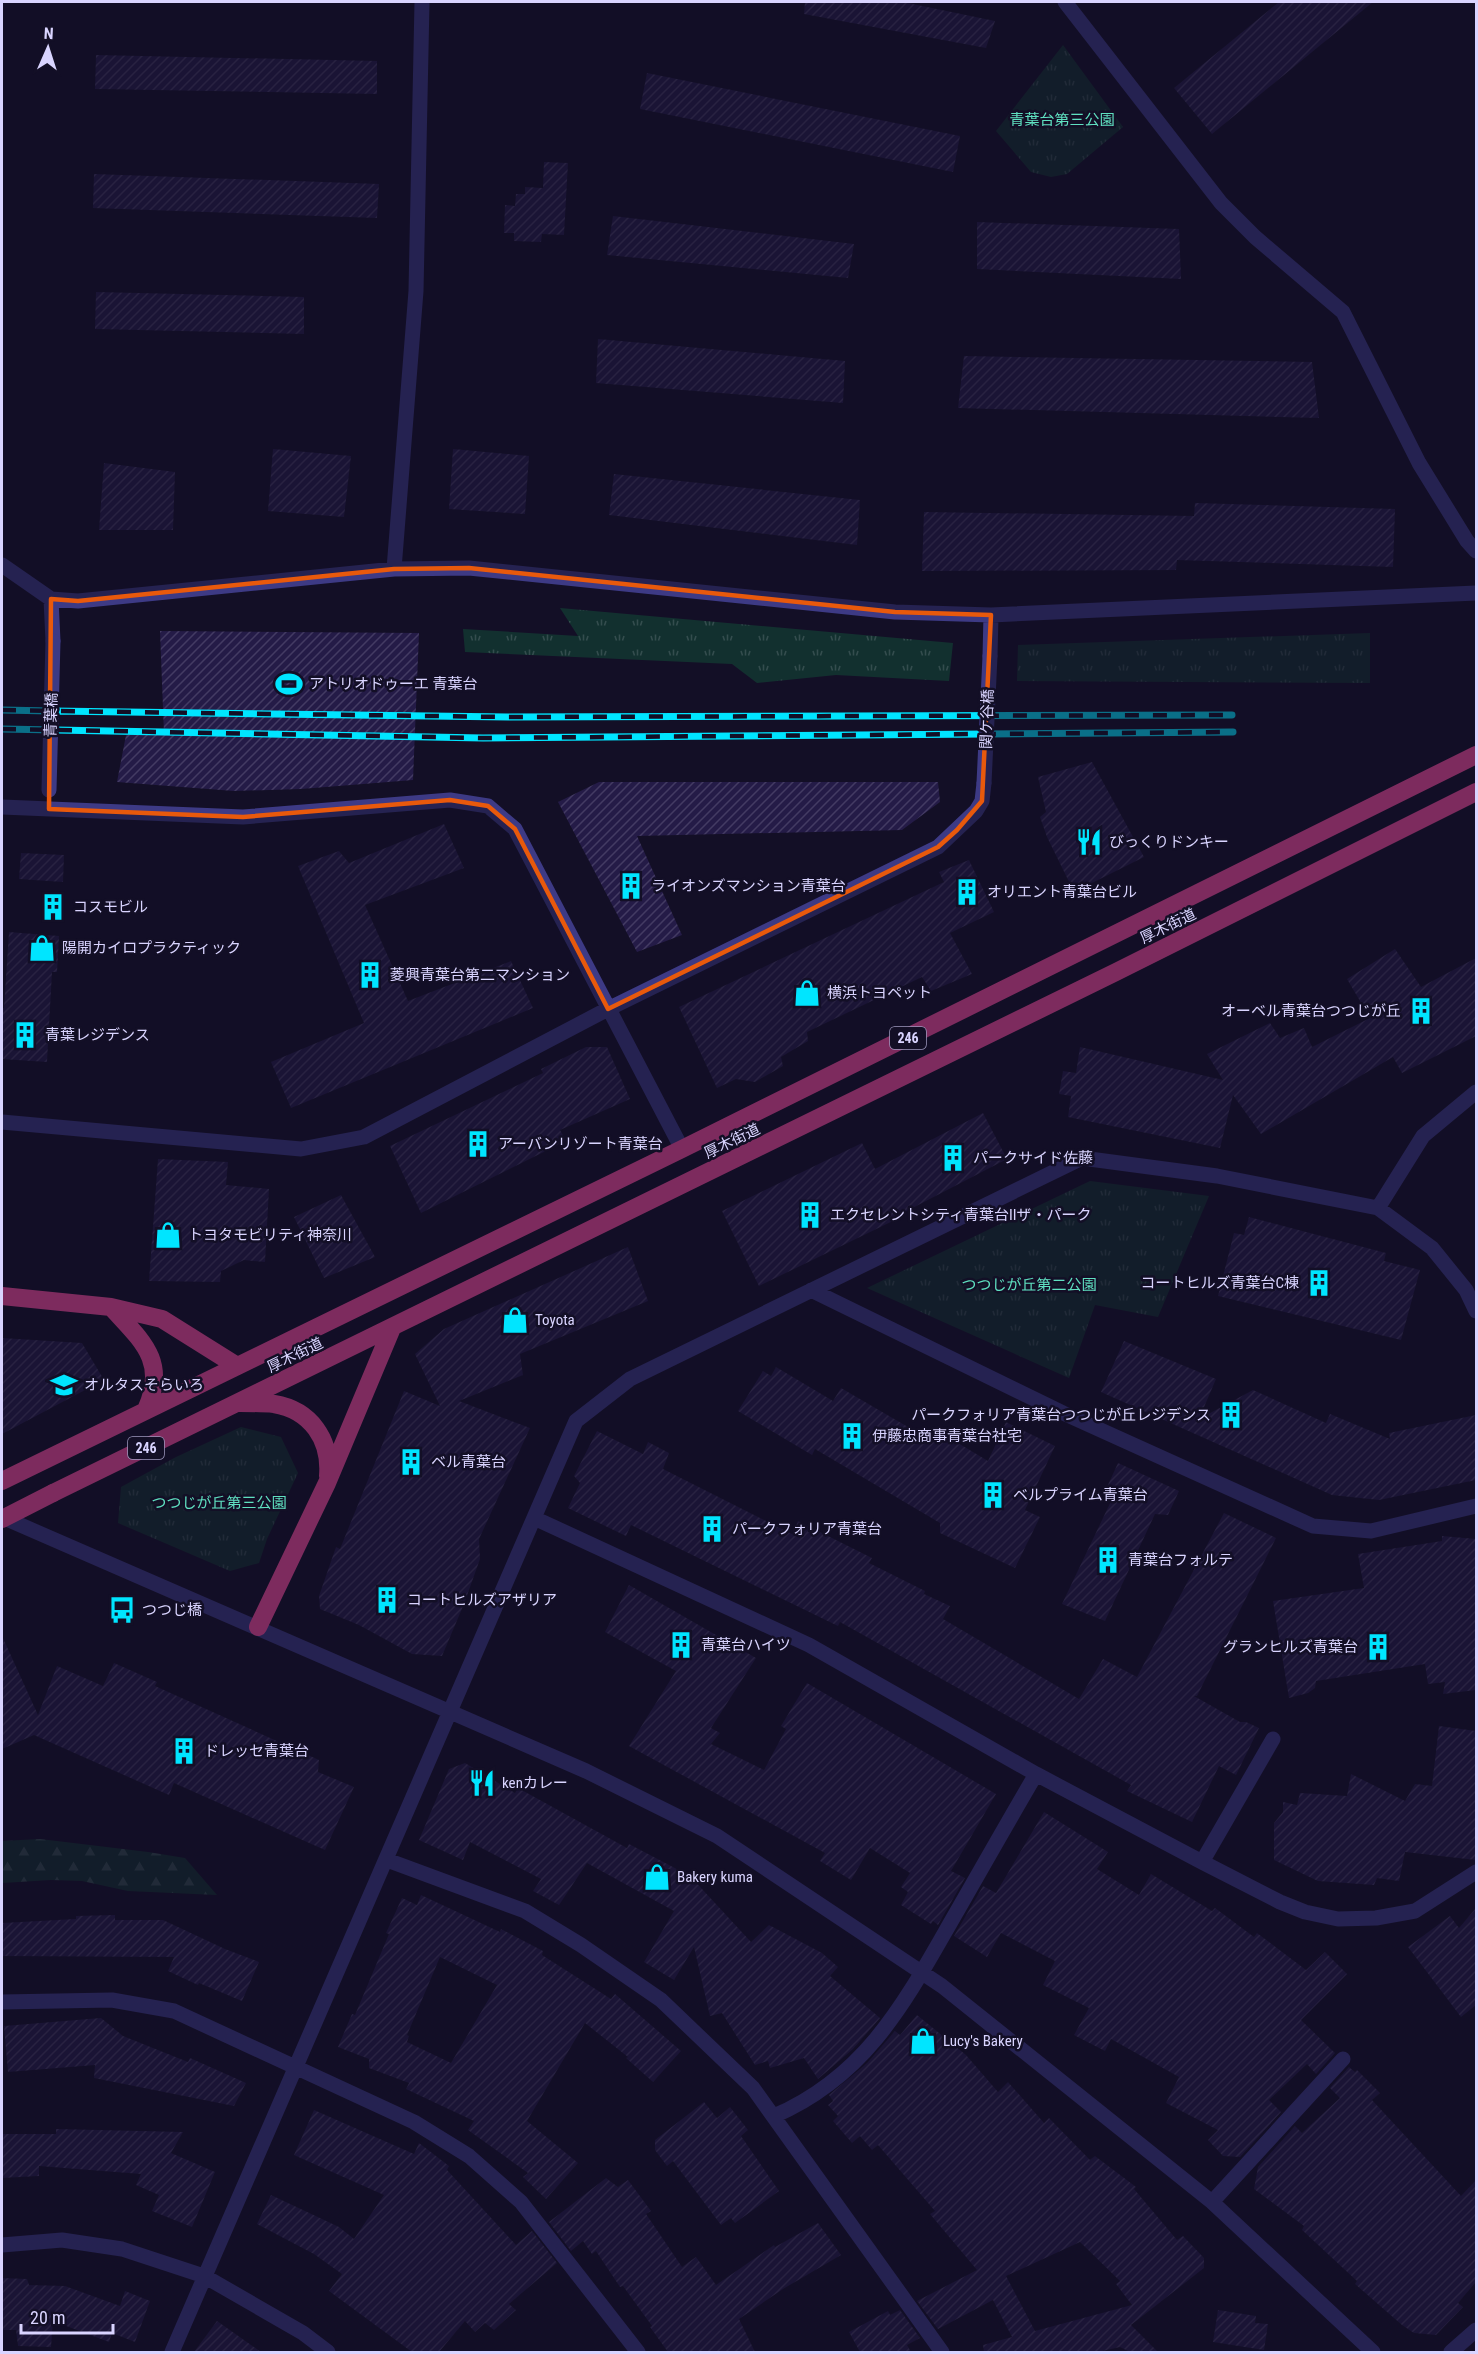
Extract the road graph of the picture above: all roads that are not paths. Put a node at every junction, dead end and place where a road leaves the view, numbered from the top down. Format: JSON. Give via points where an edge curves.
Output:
{"nodes":[{"id":1,"x":422,"y":2,"type":"edge"},
{"id":2,"x":1065,"y":2,"type":"edge"},
{"id":3,"x":1476,"y":551,"type":"edge"},
{"id":4,"x":2,"y":565,"type":"edge"},
{"id":5,"x":394,"y":569,"type":"junction"},
{"id":6,"x":1476,"y":593,"type":"edge"},
{"id":7,"x":51,"y":599,"type":"junction"},
{"id":8,"x":991,"y":615,"type":"junction"},
{"id":9,"x":1476,"y":755,"type":"edge"},
{"id":10,"x":1476,"y":792,"type":"edge"},
{"id":11,"x":2,"y":807,"type":"edge"},
{"id":12,"x":49,"y":809,"type":"junction"},
{"id":13,"x":608,"y":1009,"type":"junction"},
{"id":14,"x":1476,"y":1092,"type":"edge"},
{"id":15,"x":2,"y":1122,"type":"edge"},
{"id":16,"x":682,"y":1149,"type":"junction"},
{"id":17,"x":1378,"y":1208,"type":"junction"},
{"id":18,"x":811,"y":1290,"type":"junction"},
{"id":19,"x":2,"y":1296,"type":"edge"},
{"id":20,"x":111,"y":1307,"type":"junction"},
{"id":21,"x":1476,"y":1311,"type":"edge"},
{"id":22,"x":392,"y":1328,"type":"junction"},
{"id":23,"x":237,"y":1366,"type":"junction"},
{"id":24,"x":238,"y":1403,"type":"junction"},
{"id":25,"x":146,"y":1410,"type":"junction"},
{"id":26,"x":6,"y":1479,"type":"edge"},
{"id":27,"x":327,"y":1483,"type":"junction"},
{"id":28,"x":1476,"y":1506,"type":"edge"},
{"id":29,"x":2,"y":1518,"type":"edge"},
{"id":30,"x":534,"y":1518,"type":"junction"},
{"id":31,"x":258,"y":1627,"type":"junction"},
{"id":32,"x":450,"y":1712,"type":"junction"},
{"id":33,"x":1273,"y":1739,"type":"dead end"},
{"id":34,"x":1036,"y":1774,"type":"junction"},
{"id":35,"x":387,"y":1860,"type":"junction"},
{"id":36,"x":1202,"y":1862,"type":"junction"},
{"id":37,"x":1476,"y":1873,"type":"edge"},
{"id":38,"x":922,"y":1973,"type":"junction"},
{"id":39,"x":2,"y":2002,"type":"edge"},
{"id":40,"x":1343,"y":2060,"type":"dead end"},
{"id":41,"x":298,"y":2067,"type":"junction"},
{"id":42,"x":774,"y":2116,"type":"junction"},
{"id":43,"x":1212,"y":2202,"type":"junction"},
{"id":44,"x":2,"y":2245,"type":"edge"},
{"id":45,"x":204,"y":2276,"type":"junction"},
{"id":46,"x":1476,"y":2330,"type":"edge"},
{"id":47,"x":172,"y":2352,"type":"edge"},
{"id":48,"x":328,"y":2352,"type":"edge"},
{"id":49,"x":638,"y":2352,"type":"edge"},
{"id":50,"x":942,"y":2352,"type":"edge"},
{"id":51,"x":1373,"y":2352,"type":"edge"},
{"id":52,"x":1451,"y":2352,"type":"edge"}],
"edges":[{"from":1,"to":5,"type":"street","via":[[416,291]]},
{"from":2,"to":3,"type":"street","via":[[1221,203],[1343,312],[1419,463]]},
{"from":4,"to":7,"type":"street"},
{"from":5,"to":7,"type":"street","via":[[78,601]]},
{"from":5,"to":8,"type":"street","via":[[470,568],[895,612]]},
{"from":6,"to":8,"type":"street"},
{"from":7,"to":12,"type":"street","name":"青葉橋","bridge":true},
{"from":8,"to":13,"type":"street","name":"関ケ谷橋","bridge":true,"via":[[984,783],[982,801],[976,811],[938,847]]},
{"from":9,"to":16,"type":"highway","name":"厚木街道","number":"246"},
{"from":10,"to":22,"type":"highway","name":"厚木街道","number":"246"},
{"from":11,"to":12,"type":"street"},
{"from":12,"to":13,"type":"street","via":[[243,817],[450,800],[488,806],[515,830]]},
{"from":13,"to":15,"type":"street","name":"関ケ谷橋","via":[[364,1137],[301,1149]]},
{"from":13,"to":16,"type":"street"},
{"from":14,"to":17,"type":"street","via":[[1423,1136]]},
{"from":16,"to":23,"type":"highway","name":"厚木街道","number":"246"},
{"from":17,"to":18,"type":"street","via":[[1217,1176],[1082,1158]]},
{"from":17,"to":21,"type":"street","via":[[1432,1248],[1466,1290]]},
{"from":18,"to":28,"type":"street","via":[[1063,1413],[1313,1526],[1371,1531]]},
{"from":18,"to":30,"type":"street","via":[[630,1380],[576,1421]]},
{"from":19,"to":20,"type":"highway"},
{"from":20,"to":23,"type":"highway","via":[[162,1319]]},
{"from":20,"to":25,"type":"highway","via":[[152,1359],[156,1378]]},
{"from":22,"to":24,"type":"highway","name":"厚木街道","number":"246"},
{"from":22,"to":27,"type":"highway"},
{"from":23,"to":25,"type":"highway","name":"厚木街道","number":"246"},
{"from":24,"to":27,"type":"highway","via":[[276,1404],[307,1416],[322,1438],[329,1459]]},
{"from":24,"to":29,"type":"highway","name":"厚木街道","number":"246","bridge":true},
{"from":25,"to":26,"type":"highway","name":"厚木街道","number":"246"},
{"from":27,"to":31,"type":"highway"},
{"from":29,"to":31,"type":"street"},
{"from":30,"to":32,"type":"street"},
{"from":30,"to":34,"type":"street","via":[[809,1645]]},
{"from":31,"to":32,"type":"street"},
{"from":32,"to":35,"type":"street"},
{"from":32,"to":38,"type":"street","via":[[586,1771],[717,1836]]},
{"from":33,"to":36,"type":"street"},
{"from":34,"to":36,"type":"street"},
{"from":34,"to":38,"type":"street"},
{"from":35,"to":41,"type":"street"},
{"from":35,"to":42,"type":"street","via":[[525,1911],[581,1945],[661,2000],[753,2088]]},
{"from":36,"to":37,"type":"street","via":[[1280,1902],[1338,1919],[1415,1911]]},
{"from":38,"to":42,"type":"street","via":[[877,2041],[831,2084]]},
{"from":38,"to":43,"type":"street"},
{"from":39,"to":41,"type":"street","via":[[112,2000],[174,2011]]},
{"from":40,"to":43,"type":"street"},
{"from":41,"to":45,"type":"street"},
{"from":41,"to":49,"type":"street","via":[[414,2122],[469,2156],[521,2202]]},
{"from":42,"to":50,"type":"street"},
{"from":43,"to":51,"type":"street"},
{"from":44,"to":45,"type":"street","via":[[62,2240],[122,2249]]},
{"from":45,"to":47,"type":"street"},
{"from":45,"to":48,"type":"street","via":[[303,2332]]},
{"from":46,"to":52,"type":"street"}]}
